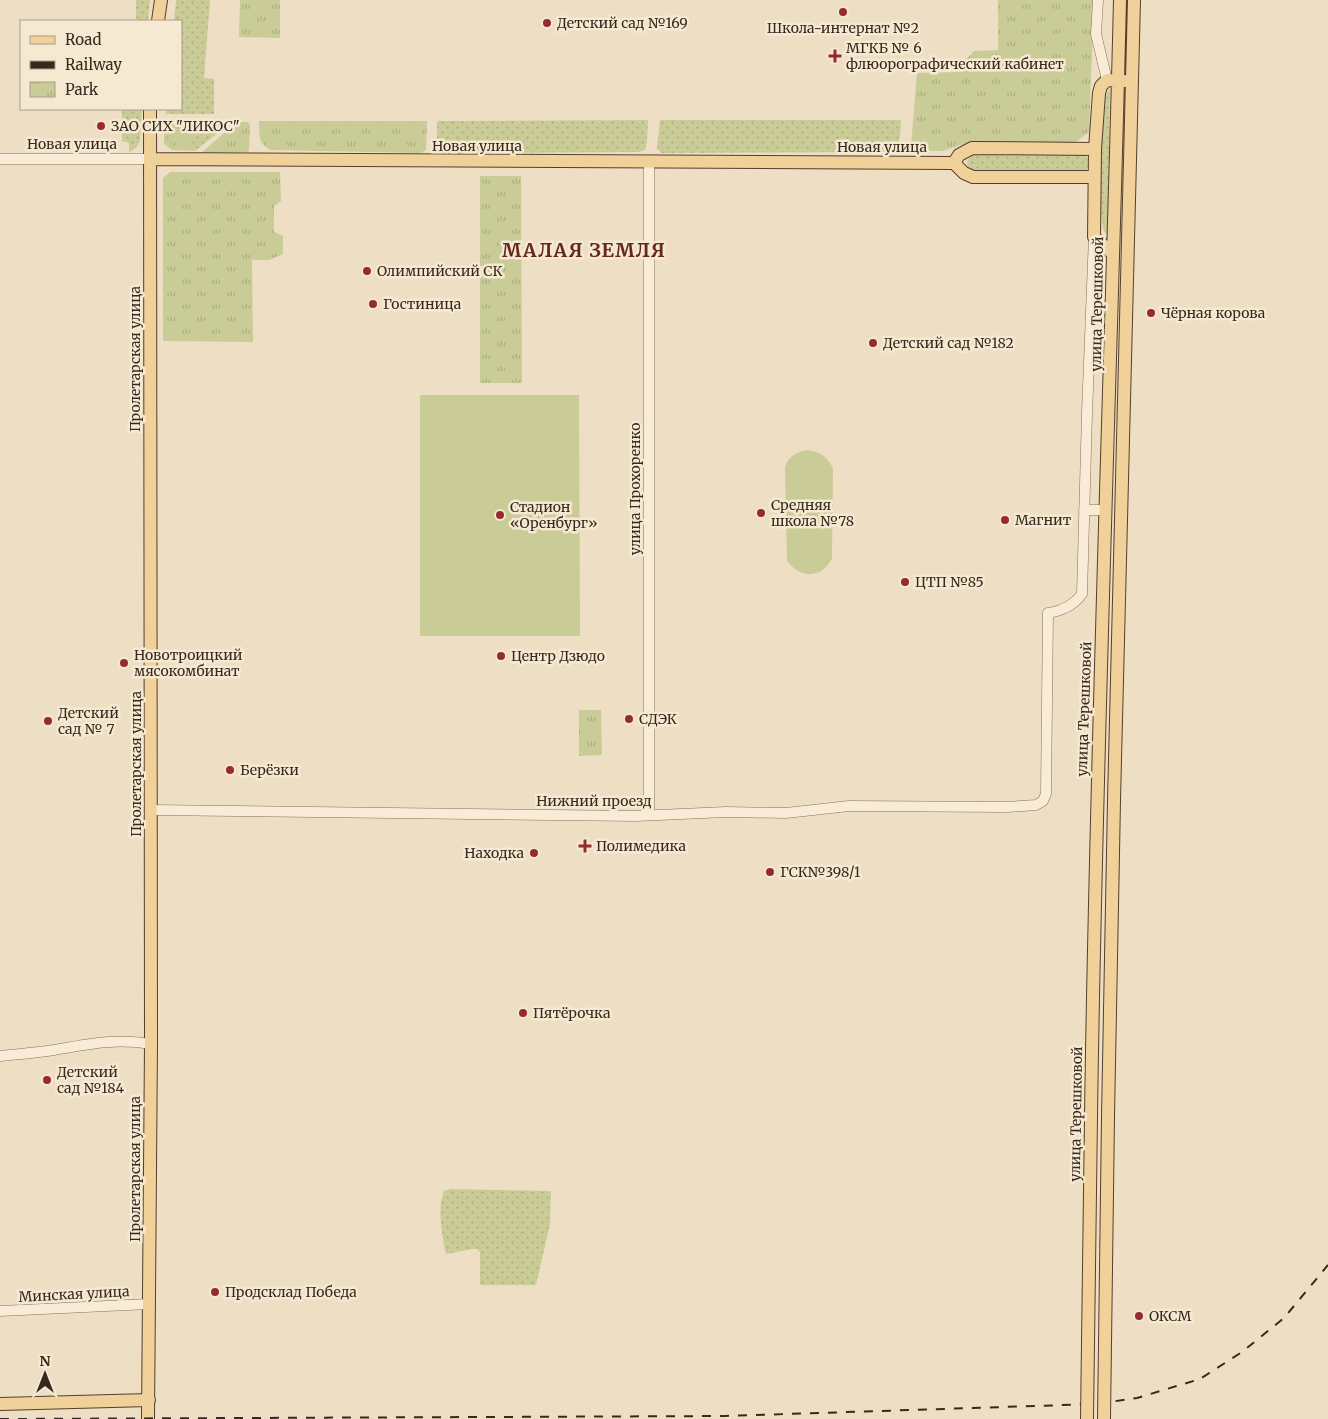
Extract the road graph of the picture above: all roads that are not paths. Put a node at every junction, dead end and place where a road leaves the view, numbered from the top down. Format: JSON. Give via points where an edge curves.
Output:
{"nodes":[{"id":1,"x":160,"y":0,"type":"edge"},
{"id":2,"x":1098,"y":0,"type":"edge"},
{"id":3,"x":1120,"y":0,"type":"edge"},
{"id":4,"x":1134,"y":0,"type":"edge"},
{"id":5,"x":158,"y":20,"type":"edge"},
{"id":6,"x":1112,"y":81,"type":"junction"},
{"id":7,"x":1132,"y":81,"type":"junction"},
{"id":8,"x":150,"y":110,"type":"edge"},
{"id":9,"x":1095,"y":149,"type":"junction"},
{"id":10,"x":0,"y":159,"type":"edge"},
{"id":11,"x":150,"y":159,"type":"junction"},
{"id":12,"x":650,"y":162,"type":"junction"},
{"id":13,"x":954,"y":163,"type":"junction"},
{"id":14,"x":1094,"y":177,"type":"junction"},
{"id":15,"x":1094,"y":237,"type":"junction"},
{"id":16,"x":1113,"y":254,"type":"junction"},
{"id":17,"x":1109,"y":405,"type":"junction"},
{"id":18,"x":1123,"y":405,"type":"junction"},
{"id":19,"x":1084,"y":510,"type":"junction"},
{"id":20,"x":1106,"y":510,"type":"junction"},
{"id":21,"x":151,"y":810,"type":"junction"},
{"id":22,"x":650,"y":815,"type":"junction"},
{"id":23,"x":151,"y":1044,"type":"junction"},
{"id":24,"x":0,"y":1056,"type":"edge"},
{"id":25,"x":149,"y":1304,"type":"junction"},
{"id":26,"x":0,"y":1311,"type":"edge"},
{"id":27,"x":149,"y":1400,"type":"junction"},
{"id":28,"x":0,"y":1404,"type":"edge"},
{"id":29,"x":148,"y":1419,"type":"edge"},
{"id":30,"x":1087,"y":1419,"type":"edge"},
{"id":31,"x":1104,"y":1419,"type":"edge"}],
"edges":[{"from":1,"to":5,"type":"main road"},
{"from":2,"to":6,"type":"street","via":[[1096,34]]},
{"from":3,"to":6,"type":"main road","name":"улица Терешковой"},
{"from":4,"to":7,"type":"main road","name":"улица Терешковой"},
{"from":6,"to":7,"type":"main road"},
{"from":6,"to":9,"type":"main road","via":[[1101,86],[1099,93]]},
{"from":6,"to":16,"type":"main road","name":"улица Терешковой"},
{"from":7,"to":18,"type":"main road","name":"улица Терешковой"},
{"from":8,"to":11,"type":"main road","name":"Пролетарская улица"},
{"from":9,"to":13,"type":"main road","via":[[972,148],[959,155]]},
{"from":9,"to":14,"type":"main road"},
{"from":10,"to":11,"type":"street","name":"Новая улица"},
{"from":11,"to":12,"type":"main road","name":"Новая улица"},
{"from":11,"to":21,"type":"main road","name":"Пролетарская улица"},
{"from":12,"to":13,"type":"main road","name":"Новая улица"},
{"from":12,"to":22,"type":"street","name":"улица Прохоренко"},
{"from":13,"to":14,"type":"main road","via":[[973,177]]},
{"from":14,"to":15,"type":"main road"},
{"from":15,"to":16,"type":"main road"},
{"from":15,"to":19,"type":"street"},
{"from":16,"to":17,"type":"main road","name":"улица Терешковой"},
{"from":17,"to":18,"type":"main road","via":[[1114,408]]},
{"from":17,"to":20,"type":"main road","name":"улица Терешковой"},
{"from":18,"to":31,"type":"main road","name":"улица Терешковой","bridge":true},
{"from":19,"to":20,"type":"street"},
{"from":19,"to":22,"type":"street","name":"Нижний проезд","via":[[1082,594],[1061,611],[1048,613],[1046,794],[1043,801],[1036,805],[1007,807],[849,806],[786,813]]},
{"from":20,"to":30,"type":"main road","name":"улица Терешковой","bridge":true,"via":[[1093,950]]},
{"from":21,"to":22,"type":"street","name":"Нижний проезд"},
{"from":21,"to":23,"type":"main road","name":"Пролетарская улица"},
{"from":23,"to":24,"type":"street","via":[[132,1040],[96,1042]]},
{"from":23,"to":25,"type":"main road","name":"Пролетарская улица"},
{"from":25,"to":26,"type":"street","name":"Минская улица"},
{"from":25,"to":27,"type":"main road","name":"Пролетарская улица"},
{"from":27,"to":28,"type":"main road"},
{"from":27,"to":29,"type":"main road","name":"Пролетарская улица"}]}
